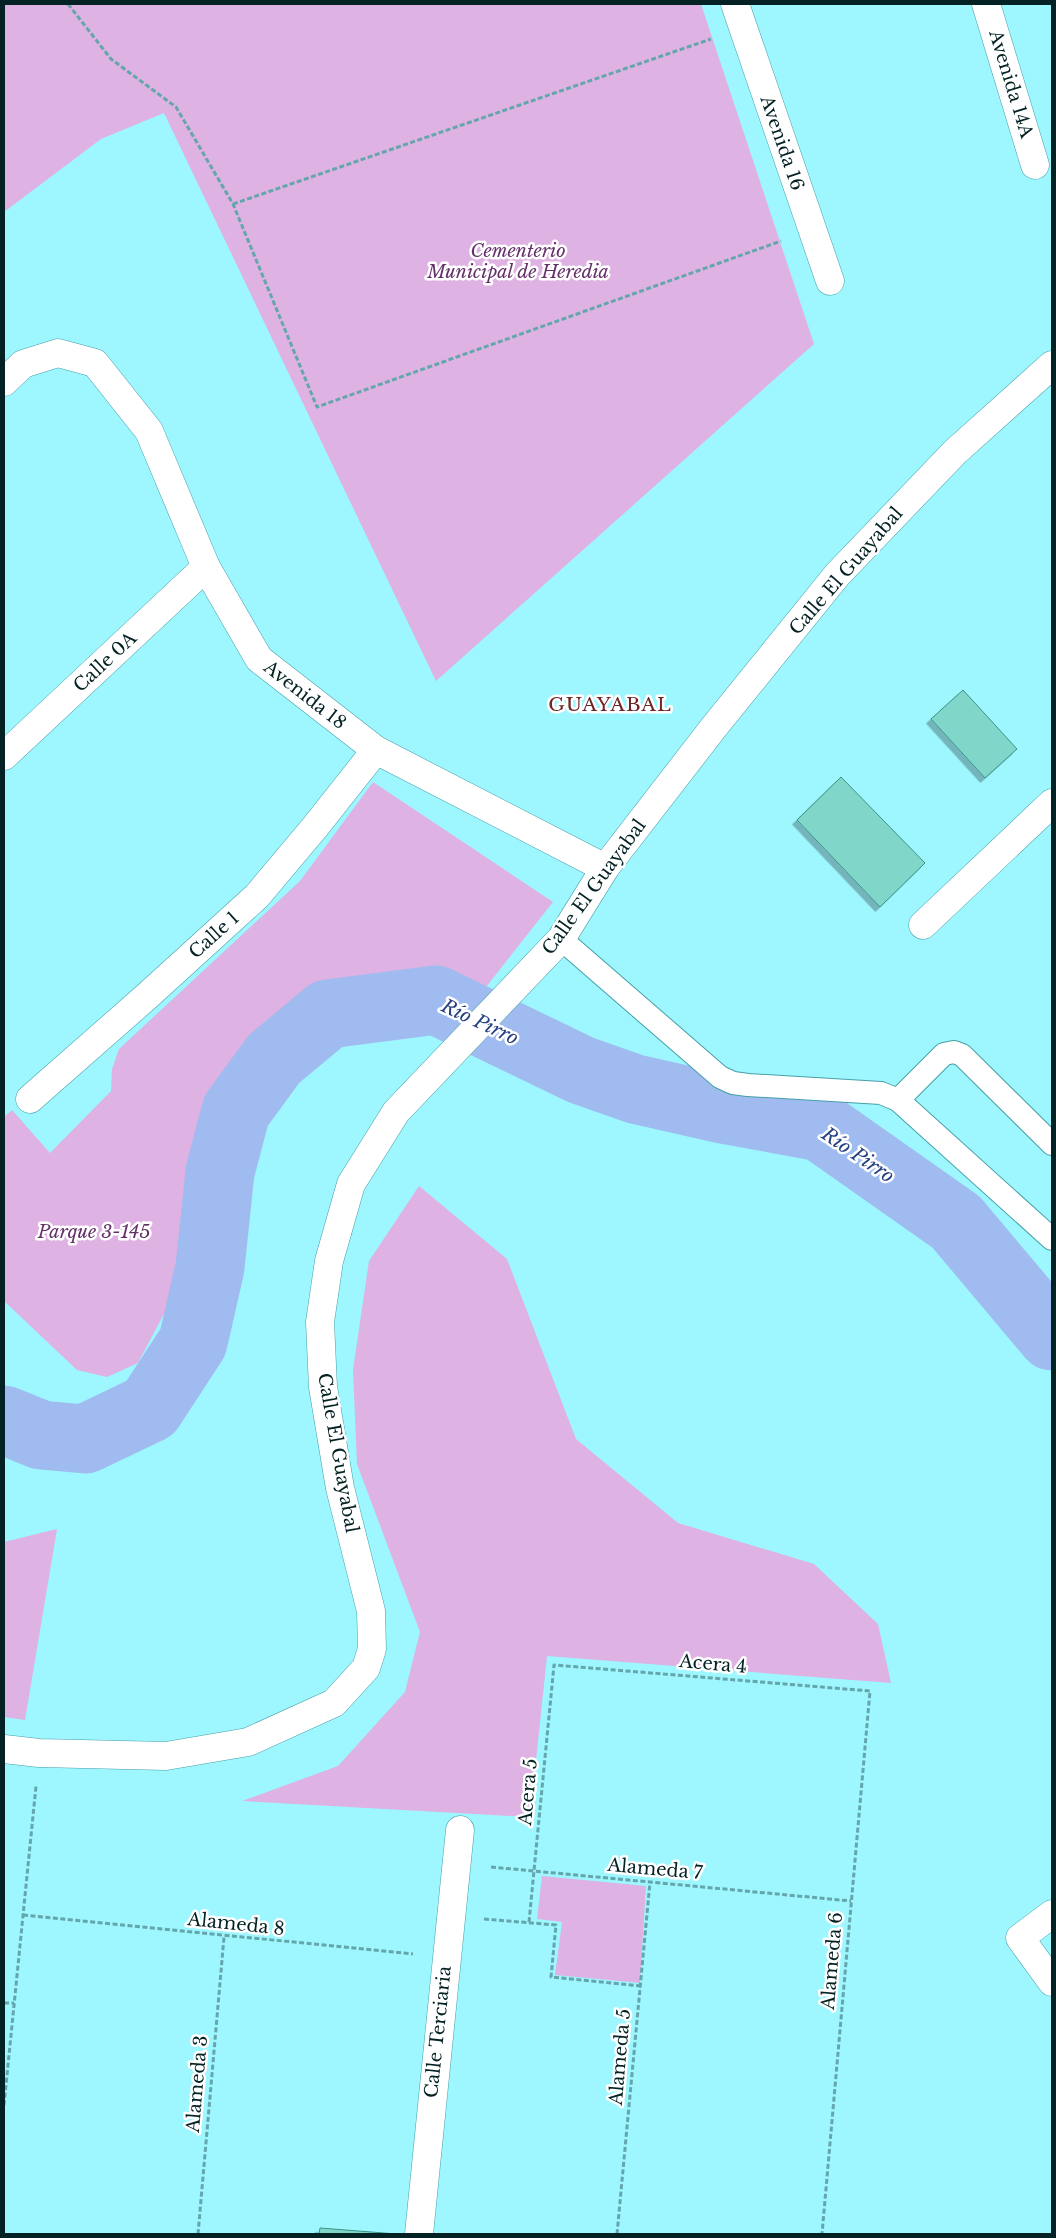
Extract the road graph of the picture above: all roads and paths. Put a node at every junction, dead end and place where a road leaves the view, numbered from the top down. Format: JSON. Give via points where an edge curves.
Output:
{"nodes":[{"id":1,"x":68,"y":4,"type":"edge"},
{"id":2,"x":986,"y":4,"type":"edge"},
{"id":3,"x":739,"y":16,"type":"edge"},
{"id":4,"x":1035,"y":165,"type":"dead end"},
{"id":5,"x":232,"y":204,"type":"junction"},
{"id":6,"x":812,"y":230,"type":"junction"},
{"id":7,"x":830,"y":281,"type":"dead end"},
{"id":8,"x":1052,"y":365,"type":"edge"},
{"id":9,"x":4,"y":382,"type":"edge"},
{"id":10,"x":206,"y":567,"type":"junction"},
{"id":11,"x":376,"y":750,"type":"junction"},
{"id":12,"x":4,"y":756,"type":"edge"},
{"id":13,"x":1052,"y":803,"type":"edge"},
{"id":14,"x":605,"y":868,"type":"junction"},
{"id":15,"x":923,"y":925,"type":"dead end"},
{"id":16,"x":561,"y":939,"type":"junction"},
{"id":17,"x":30,"y":1099,"type":"dead end"},
{"id":18,"x":898,"y":1100,"type":"junction"},
{"id":19,"x":1052,"y":1144,"type":"edge"},
{"id":20,"x":1052,"y":1239,"type":"edge"},
{"id":21,"x":554,"y":1665,"type":"joint"},
{"id":22,"x":870,"y":1691,"type":"joint"},
{"id":23,"x":4,"y":1749,"type":"edge"},
{"id":24,"x":39,"y":1753,"type":"junction"},
{"id":25,"x":460,"y":1830,"type":"dead end"},
{"id":26,"x":456,"y":1864,"type":"junction"},
{"id":27,"x":534,"y":1872,"type":"junction"},
{"id":28,"x":650,"y":1882,"type":"junction"},
{"id":29,"x":851,"y":1901,"type":"junction"},
{"id":30,"x":1052,"y":1914,"type":"edge"},
{"id":31,"x":23,"y":1915,"type":"junction"},
{"id":32,"x":451,"y":1916,"type":"junction"},
{"id":33,"x":529,"y":1922,"type":"junction"},
{"id":34,"x":224,"y":1937,"type":"junction"},
{"id":35,"x":446,"y":1957,"type":"junction"},
{"id":36,"x":1052,"y":1982,"type":"edge"},
{"id":37,"x":641,"y":1986,"type":"junction"},
{"id":38,"x":4,"y":2002,"type":"edge"},
{"id":39,"x":14,"y":2004,"type":"junction"},
{"id":40,"x":4,"y":2105,"type":"edge"},
{"id":41,"x":198,"y":2234,"type":"edge"},
{"id":42,"x":418,"y":2234,"type":"edge"},
{"id":43,"x":618,"y":2234,"type":"edge"},
{"id":44,"x":822,"y":2234,"type":"edge"}],
"edges":[{"from":1,"to":5,"type":"path","via":[[111,59],[176,108]]},
{"from":2,"to":4,"type":"street","name":"Avenida 14A"},
{"from":3,"to":5,"type":"path"},
{"from":3,"to":6,"type":"street","name":"Avenida 16"},
{"from":5,"to":6,"type":"path","via":[[317,408]]},
{"from":6,"to":7,"type":"street","name":"Avenida 16"},
{"from":8,"to":14,"type":"street","name":"Calle El Guayabal","via":[[954,452],[837,575]]},
{"from":9,"to":10,"type":"street","name":"Avenida 18","via":[[23,364],[58,353],[95,363],[149,430]]},
{"from":10,"to":11,"type":"street","name":"Avenida 18","via":[[259,658]]},
{"from":10,"to":12,"type":"street","name":"Calle 0A"},
{"from":11,"to":14,"type":"street","name":"Avenida 18"},
{"from":11,"to":17,"type":"street","name":"Calle 1","via":[[256,896]]},
{"from":13,"to":15,"type":"street"},
{"from":14,"to":16,"type":"street","name":"Calle El Guayabal"},
{"from":16,"to":18,"type":"lane","via":[[726,1080],[748,1085],[881,1093]]},
{"from":16,"to":24,"type":"street","name":"Calle El Guayabal","via":[[396,1112],[351,1184],[329,1261],[320,1322],[323,1387],[340,1488],[371,1611],[372,1649],[366,1668],[334,1703],[248,1742],[166,1756]]},
{"from":18,"to":19,"type":"lane","via":[[944,1054],[954,1052],[962,1056]]},
{"from":18,"to":20,"type":"lane"},
{"from":21,"to":22,"type":"path","name":"Acera 4"},
{"from":21,"to":27,"type":"path","name":"Acera 5"},
{"from":22,"to":29,"type":"path","name":"Alameda 6"},
{"from":23,"to":24,"type":"street","name":"Calle El Guayabal"},
{"from":24,"to":31,"type":"path"},
{"from":25,"to":26,"type":"street","name":"Calle Terciaria"},
{"from":26,"to":27,"type":"path","name":"Alameda 7"},
{"from":26,"to":32,"type":"street","name":"Calle Terciaria"},
{"from":27,"to":28,"type":"path","name":"Alameda 7"},
{"from":27,"to":33,"type":"path","name":"Acera 5"},
{"from":28,"to":29,"type":"path","name":"Alameda 7"},
{"from":28,"to":37,"type":"path","name":"Alameda 5"},
{"from":29,"to":44,"type":"path","name":"Alameda 6"},
{"from":30,"to":36,"type":"street","via":[[1020,1938]]},
{"from":31,"to":34,"type":"path","name":"Alameda 8"},
{"from":31,"to":39,"type":"path"},
{"from":32,"to":33,"type":"path"},
{"from":32,"to":35,"type":"street","name":"Calle Terciaria"},
{"from":33,"to":37,"type":"path","via":[[556,1924],[551,1977]]},
{"from":34,"to":35,"type":"path","name":"Alameda 8"},
{"from":34,"to":41,"type":"path","name":"Alameda 3"},
{"from":35,"to":42,"type":"street","name":"Calle Terciaria"},
{"from":37,"to":43,"type":"path","name":"Alameda 5"},
{"from":38,"to":39,"type":"path"},
{"from":39,"to":40,"type":"path"}]}
